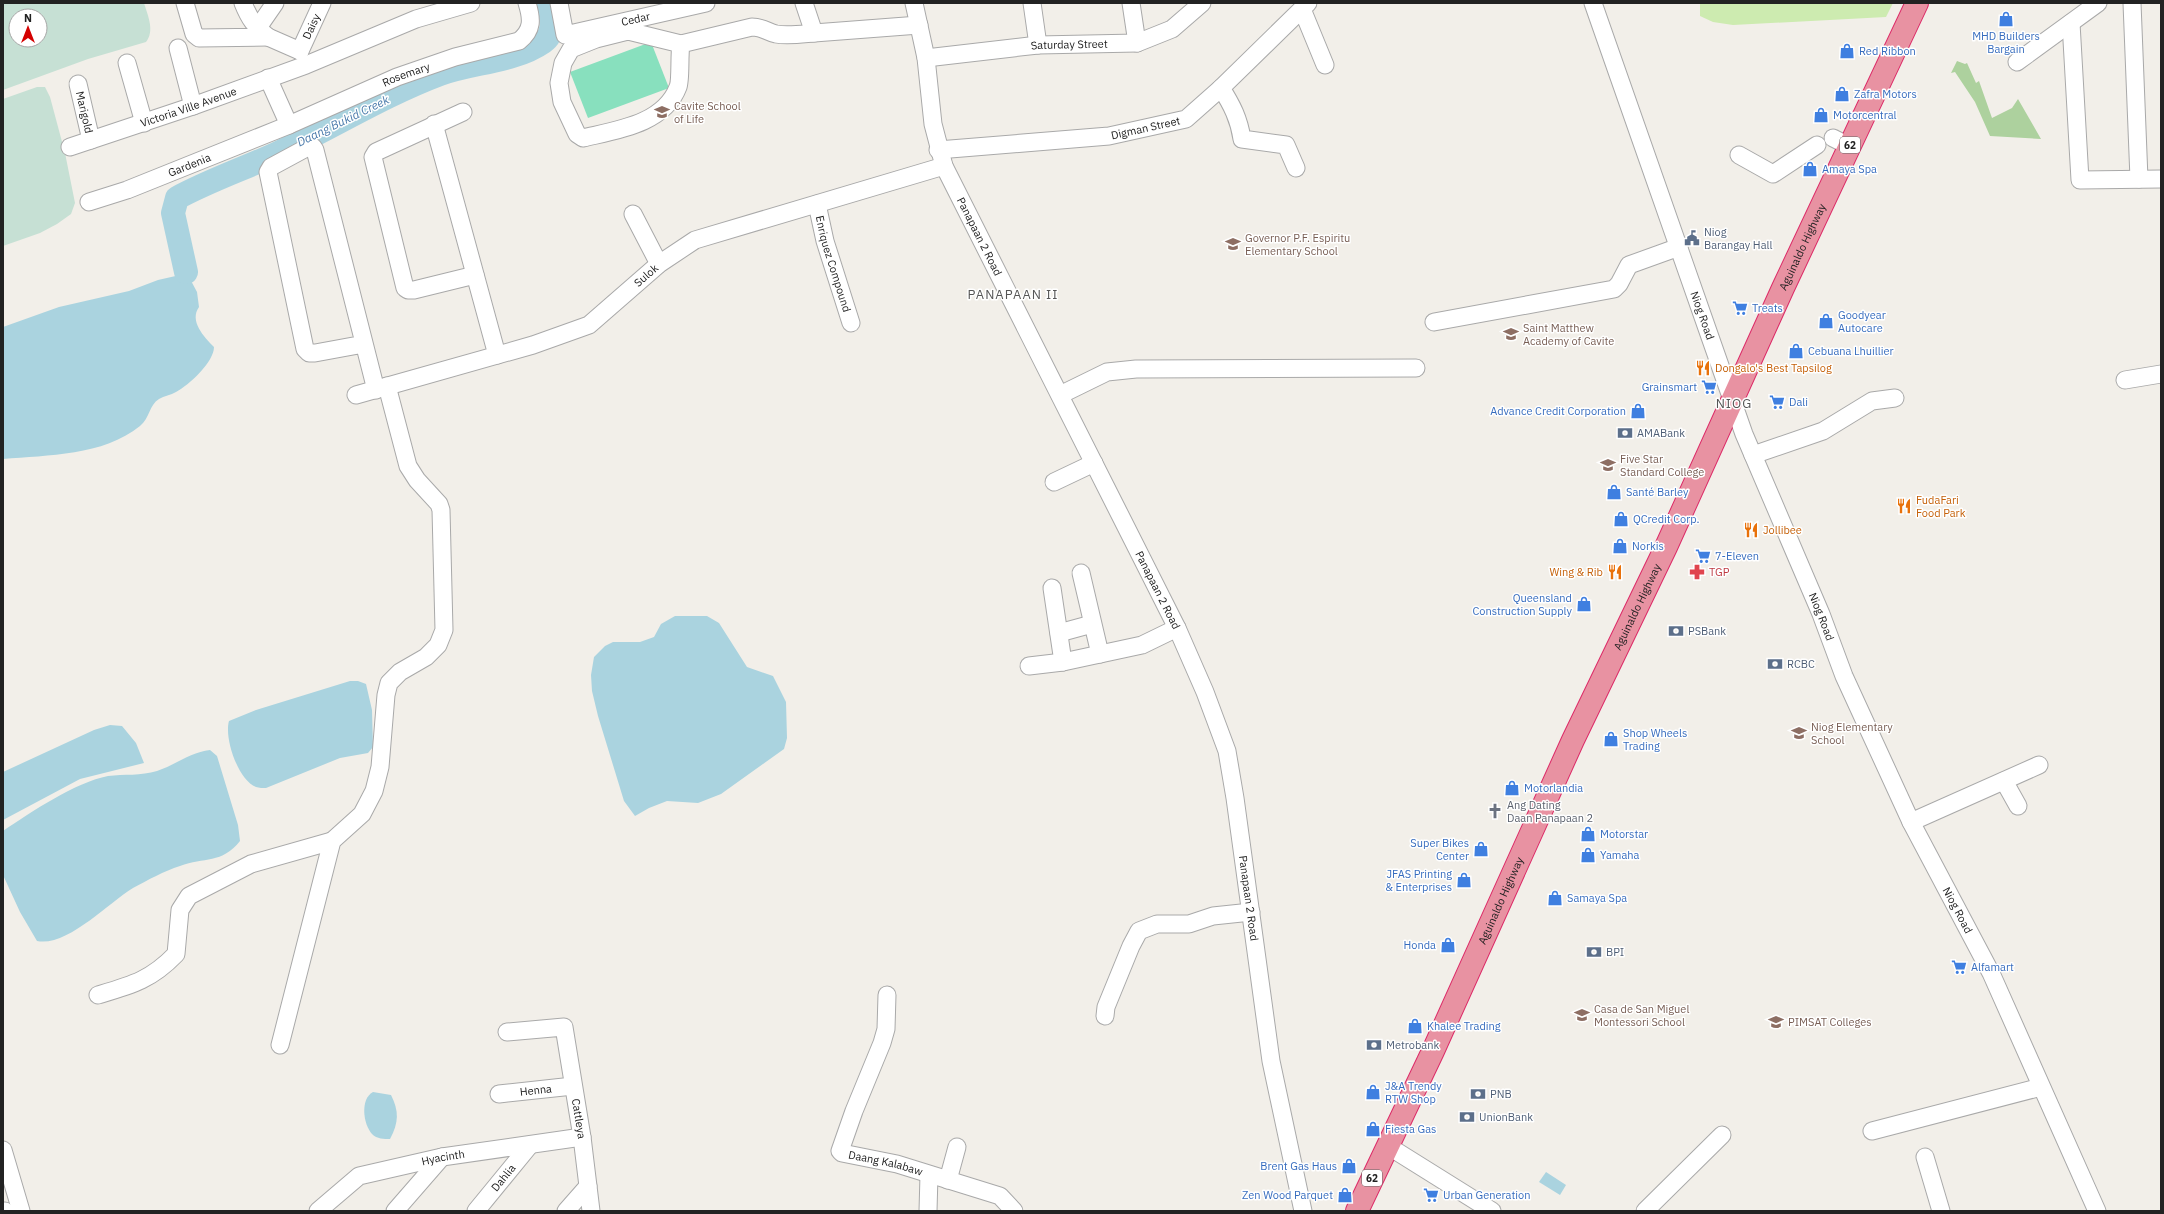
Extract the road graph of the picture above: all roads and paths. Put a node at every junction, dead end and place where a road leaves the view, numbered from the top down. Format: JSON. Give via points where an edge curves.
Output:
{"nodes":[{"id":1,"x":185,"y":3,"type":"edge"},
{"id":2,"x":243,"y":3,"type":"edge"},
{"id":3,"x":275,"y":3,"type":"edge"},
{"id":4,"x":322,"y":3,"type":"edge"},
{"id":5,"x":471,"y":3,"type":"edge"},
{"id":6,"x":527,"y":3,"type":"edge"},
{"id":7,"x":559,"y":3,"type":"edge"},
{"id":8,"x":706,"y":3,"type":"edge"},
{"id":9,"x":804,"y":3,"type":"edge"},
{"id":10,"x":914,"y":3,"type":"edge"},
{"id":11,"x":1032,"y":3,"type":"edge"},
{"id":12,"x":1132,"y":3,"type":"edge"},
{"id":13,"x":1202,"y":3,"type":"edge"},
{"id":14,"x":1593,"y":3,"type":"edge"},
{"id":15,"x":1917,"y":3,"type":"edge"},
{"id":16,"x":2098,"y":3,"type":"edge"},
{"id":17,"x":2132,"y":3,"type":"edge"},
{"id":18,"x":1305,"y":6,"type":"edge"},
{"id":19,"x":2071,"y":23,"type":"junction"},
{"id":20,"x":918,"y":25,"type":"junction"},
{"id":21,"x":263,"y":33,"type":"junction"},
{"id":22,"x":814,"y":33,"type":"junction"},
{"id":23,"x":1137,"y":43,"type":"junction"},
{"id":24,"x":681,"y":44,"type":"junction"},
{"id":25,"x":1038,"y":45,"type":"junction"},
{"id":26,"x":178,"y":48,"type":"dead end"},
{"id":27,"x":303,"y":58,"type":"junction"},
{"id":28,"x":926,"y":58,"type":"junction"},
{"id":29,"x":2017,"y":62,"type":"dead end"},
{"id":30,"x":127,"y":63,"type":"dead end"},
{"id":31,"x":1325,"y":65,"type":"dead end"},
{"id":32,"x":268,"y":78,"type":"junction"},
{"id":33,"x":78,"y":84,"type":"dead end"},
{"id":34,"x":1221,"y":88,"type":"junction"},
{"id":35,"x":193,"y":106,"type":"junction"},
{"id":36,"x":463,"y":112,"type":"dead end"},
{"id":37,"x":144,"y":123,"type":"junction"},
{"id":38,"x":434,"y":124,"type":"junction"},
{"id":39,"x":289,"y":125,"type":"junction"},
{"id":40,"x":91,"y":140,"type":"junction"},
{"id":41,"x":1817,"y":144,"type":"dead end"},
{"id":42,"x":70,"y":147,"type":"dead end"},
{"id":43,"x":938,"y":150,"type":"junction"},
{"id":44,"x":1739,"y":155,"type":"dead end"},
{"id":45,"x":944,"y":166,"type":"junction"},
{"id":46,"x":1296,"y":168,"type":"dead end"},
{"id":47,"x":2139,"y":179,"type":"junction"},
{"id":48,"x":2161,"y":179,"type":"edge"},
{"id":49,"x":89,"y":202,"type":"dead end"},
{"id":50,"x":817,"y":204,"type":"junction"},
{"id":51,"x":633,"y":214,"type":"dead end"},
{"id":52,"x":1679,"y":247,"type":"junction"},
{"id":53,"x":658,"y":264,"type":"junction"},
{"id":54,"x":475,"y":275,"type":"junction"},
{"id":55,"x":1434,"y":322,"type":"dead end"},
{"id":56,"x":851,"y":324,"type":"dead end"},
{"id":57,"x":364,"y":344,"type":"junction"},
{"id":58,"x":497,"y":355,"type":"junction"},
{"id":59,"x":1416,"y":368,"type":"dead end"},
{"id":60,"x":2161,"y":374,"type":"edge"},
{"id":61,"x":2125,"y":380,"type":"dead end"},
{"id":62,"x":381,"y":388,"type":"junction"},
{"id":63,"x":356,"y":395,"type":"dead end"},
{"id":64,"x":1060,"y":395,"type":"junction"},
{"id":65,"x":1895,"y":398,"type":"dead end"},
{"id":66,"x":1733,"y":400,"type":"junction"},
{"id":67,"x":1753,"y":455,"type":"junction"},
{"id":68,"x":1094,"y":463,"type":"junction"},
{"id":69,"x":1054,"y":482,"type":"dead end"},
{"id":70,"x":1081,"y":573,"type":"dead end"},
{"id":71,"x":1052,"y":588,"type":"dead end"},
{"id":72,"x":1092,"y":624,"type":"junction"},
{"id":73,"x":1177,"y":628,"type":"junction"},
{"id":74,"x":1059,"y":634,"type":"junction"},
{"id":75,"x":1100,"y":654,"type":"junction"},
{"id":76,"x":1063,"y":662,"type":"junction"},
{"id":77,"x":1029,"y":666,"type":"dead end"},
{"id":78,"x":2039,"y":765,"type":"dead end"},
{"id":79,"x":2004,"y":781,"type":"junction"},
{"id":80,"x":2018,"y":806,"type":"dead end"},
{"id":81,"x":1911,"y":822,"type":"junction"},
{"id":82,"x":332,"y":841,"type":"junction"},
{"id":83,"x":1251,"y":912,"type":"junction"},
{"id":84,"x":98,"y":995,"type":"dead end"},
{"id":85,"x":887,"y":995,"type":"dead end"},
{"id":86,"x":1105,"y":1016,"type":"dead end"},
{"id":87,"x":508,"y":1032,"type":"dead end"},
{"id":88,"x":280,"y":1045,"type":"dead end"},
{"id":89,"x":573,"y":1086,"type":"junction"},
{"id":90,"x":2041,"y":1087,"type":"junction"},
{"id":91,"x":499,"y":1094,"type":"dead end"},
{"id":92,"x":1872,"y":1131,"type":"dead end"},
{"id":93,"x":1722,"y":1136,"type":"dead end"},
{"id":94,"x":582,"y":1137,"type":"junction"},
{"id":95,"x":530,"y":1145,"type":"junction"},
{"id":96,"x":1388,"y":1146,"type":"junction"},
{"id":97,"x":956,"y":1147,"type":"dead end"},
{"id":98,"x":3,"y":1150,"type":"edge"},
{"id":99,"x":442,"y":1158,"type":"junction"},
{"id":100,"x":1925,"y":1158,"type":"dead end"},
{"id":101,"x":929,"y":1175,"type":"junction"},
{"id":102,"x":948,"y":1180,"type":"junction"},
{"id":103,"x":588,"y":1186,"type":"junction"},
{"id":104,"x":21,"y":1211,"type":"edge"},
{"id":105,"x":318,"y":1211,"type":"edge"},
{"id":106,"x":395,"y":1211,"type":"edge"},
{"id":107,"x":476,"y":1211,"type":"edge"},
{"id":108,"x":566,"y":1211,"type":"edge"},
{"id":109,"x":591,"y":1211,"type":"edge"},
{"id":110,"x":928,"y":1211,"type":"edge"},
{"id":111,"x":1014,"y":1211,"type":"edge"},
{"id":112,"x":1303,"y":1211,"type":"edge"},
{"id":113,"x":1357,"y":1211,"type":"edge"},
{"id":114,"x":1492,"y":1211,"type":"edge"},
{"id":115,"x":1645,"y":1211,"type":"edge"},
{"id":116,"x":1941,"y":1211,"type":"edge"},
{"id":117,"x":2097,"y":1211,"type":"edge"}],
"edges":[{"from":1,"to":21,"type":"street","via":[[194,34],[203,39]]},
{"from":2,"to":21,"type":"street","via":[[249,17]]},
{"from":3,"to":21,"type":"street"},
{"from":4,"to":27,"type":"street","name":"Daisy"},
{"from":5,"to":27,"type":"street","name":"Victoria Ville Avenue"},
{"from":6,"to":39,"type":"street","name":"Rosemary","via":[[530,26],[527,35],[519,41],[455,57],[397,76]]},
{"from":7,"to":8,"type":"street","name":"Cedar","via":[[566,35]]},
{"from":9,"to":22,"type":"street"},
{"from":10,"to":20,"type":"street","name":"Panapaan 2 Road"},
{"from":11,"to":25,"type":"street"},
{"from":12,"to":23,"type":"street"},
{"from":13,"to":23,"type":"street","name":"Saturday Street","via":[[1172,29]]},
{"from":14,"to":52,"type":"street","name":"Niog Road"},
{"from":15,"to":66,"type":"highway","name":"Aguinaldo Highway","number":"62","via":[[1841,142]]},
{"from":16,"to":19,"type":"street"},
{"from":17,"to":47,"type":"street"},
{"from":18,"to":31,"type":"street"},
{"from":18,"to":34,"type":"street","name":"Digman Street"},
{"from":19,"to":29,"type":"street"},
{"from":19,"to":47,"type":"street","via":[[2080,180]]},
{"from":20,"to":22,"type":"street"},
{"from":20,"to":28,"type":"street","name":"Panapaan 2 Road"},
{"from":21,"to":27,"type":"street"},
{"from":22,"to":24,"type":"street","via":[[781,35],[763,27],[752,27]]},
{"from":23,"to":25,"type":"street","name":"Saturday Street"},
{"from":24,"to":24,"type":"street","via":[[628,31],[596,39],[571,49],[563,63],[559,83],[562,102],[577,134],[583,138],[615,130],[641,122],[664,109],[678,87]]},
{"from":25,"to":28,"type":"street","name":"Saturday Street"},
{"from":26,"to":35,"type":"street"},
{"from":27,"to":32,"type":"street","name":"Victoria Ville Avenue"},
{"from":28,"to":43,"type":"street","name":"Panapaan 2 Road"},
{"from":30,"to":37,"type":"street"},
{"from":32,"to":35,"type":"street","name":"Victoria Ville Avenue"},
{"from":32,"to":39,"type":"street"},
{"from":33,"to":40,"type":"street","name":"Marigold"},
{"from":34,"to":43,"type":"street","name":"Digman Street","via":[[1186,119],[1117,134]]},
{"from":34,"to":46,"type":"street","via":[[1236,113],[1242,139],[1286,145]]},
{"from":35,"to":37,"type":"street","name":"Victoria Ville Avenue"},
{"from":36,"to":38,"type":"street"},
{"from":37,"to":40,"type":"street","name":"Victoria Ville Avenue"},
{"from":38,"to":54,"type":"street"},
{"from":38,"to":54,"type":"street","via":[[376,152],[373,156],[405,288],[414,290]]},
{"from":39,"to":49,"type":"street","name":"Gardenia","via":[[128,190]]},
{"from":40,"to":42,"type":"street","name":"Victoria Ville Avenue"},
{"from":41,"to":44,"type":"street","via":[[1773,174]]},
{"from":43,"to":45,"type":"street","name":"Panapaan 2 Road"},
{"from":45,"to":50,"type":"street","name":"Sulok"},
{"from":45,"to":64,"type":"street","name":"Panapaan 2 Road"},
{"from":47,"to":48,"type":"street"},
{"from":50,"to":53,"type":"street","name":"Sulok","via":[[695,240]]},
{"from":50,"to":56,"type":"street","name":"Enriquez Compound","via":[[825,241]]},
{"from":51,"to":53,"type":"street"},
{"from":52,"to":55,"type":"street","via":[[1629,265],[1614,289]]},
{"from":52,"to":66,"type":"street","name":"Niog Road"},
{"from":53,"to":58,"type":"street","name":"Sulok","via":[[590,325]]},
{"from":54,"to":58,"type":"street"},
{"from":57,"to":57,"type":"street","via":[[315,353],[309,353],[305,349],[268,172],[271,167],[308,147],[315,150]]},
{"from":57,"to":62,"type":"street"},
{"from":58,"to":62,"type":"street","name":"Sulok"},
{"from":59,"to":64,"type":"street","via":[[1136,369],[1106,372]]},
{"from":60,"to":61,"type":"street"},
{"from":62,"to":63,"type":"street","name":"Sulok"},
{"from":62,"to":82,"type":"street","via":[[408,466],[441,510],[444,630],[438,645],[426,657],[400,672],[389,683],[380,767],[374,791],[362,814]]},
{"from":64,"to":68,"type":"street","name":"Panapaan 2 Road"},
{"from":65,"to":67,"type":"street","via":[[1872,401],[1823,431]]},
{"from":66,"to":67,"type":"street","name":"Niog Road"},
{"from":66,"to":96,"type":"highway","name":"Aguinaldo Highway","number":"62","via":[[1669,541],[1573,740]]},
{"from":67,"to":81,"type":"street","name":"Niog Road","via":[[1821,614],[1844,676]]},
{"from":68,"to":69,"type":"street"},
{"from":68,"to":73,"type":"street","name":"Panapaan 2 Road"},
{"from":70,"to":72,"type":"street"},
{"from":71,"to":74,"type":"street"},
{"from":72,"to":74,"type":"street"},
{"from":72,"to":75,"type":"street"},
{"from":73,"to":75,"type":"street","via":[[1142,645]]},
{"from":73,"to":83,"type":"street","name":"Panapaan 2 Road","via":[[1227,751]]},
{"from":74,"to":76,"type":"street"},
{"from":75,"to":76,"type":"street"},
{"from":76,"to":77,"type":"street"},
{"from":78,"to":79,"type":"street"},
{"from":79,"to":80,"type":"street"},
{"from":79,"to":81,"type":"street"},
{"from":81,"to":90,"type":"street","name":"Niog Road","via":[[1991,973]]},
{"from":82,"to":84,"type":"street","via":[[251,864],[189,896],[180,910],[176,954],[136,984]]},
{"from":82,"to":88,"type":"street"},
{"from":83,"to":86,"type":"street","via":[[1213,916],[1189,924],[1152,925],[1139,931],[1130,946],[1106,1007]]},
{"from":83,"to":112,"type":"street","name":"Panapaan 2 Road","via":[[1271,1061]]},
{"from":85,"to":101,"type":"street","name":"Daang Kalabaw","via":[[886,1029],[882,1043],[840,1150],[842,1153],[897,1164]]},
{"from":87,"to":89,"type":"street","name":"Cattleya","via":[[564,1027]]},
{"from":89,"to":91,"type":"street","name":"Henna"},
{"from":89,"to":94,"type":"street","name":"Cattleya"},
{"from":90,"to":92,"type":"street"},
{"from":90,"to":117,"type":"street","name":"Niog Road"},
{"from":93,"to":115,"type":"street"},
{"from":94,"to":95,"type":"street","name":"Hyacinth"},
{"from":94,"to":103,"type":"street","name":"Cattleya"},
{"from":95,"to":99,"type":"street","name":"Hyacinth"},
{"from":95,"to":107,"type":"street","name":"Dahlia"},
{"from":96,"to":113,"type":"highway","name":"Aguinaldo Highway","number":"62"},
{"from":96,"to":114,"type":"street"},
{"from":97,"to":102,"type":"street"},
{"from":98,"to":104,"type":"street"},
{"from":99,"to":105,"type":"street","name":"Hyacinth","via":[[359,1176]]},
{"from":99,"to":106,"type":"street"},
{"from":100,"to":116,"type":"street"},
{"from":101,"to":102,"type":"street","name":"Daang Kalabaw"},
{"from":101,"to":110,"type":"street"},
{"from":102,"to":111,"type":"street","name":"Daang Kalabaw","via":[[1000,1196]]},
{"from":103,"to":108,"type":"street"},
{"from":103,"to":109,"type":"street","name":"Cattleya"}]}
